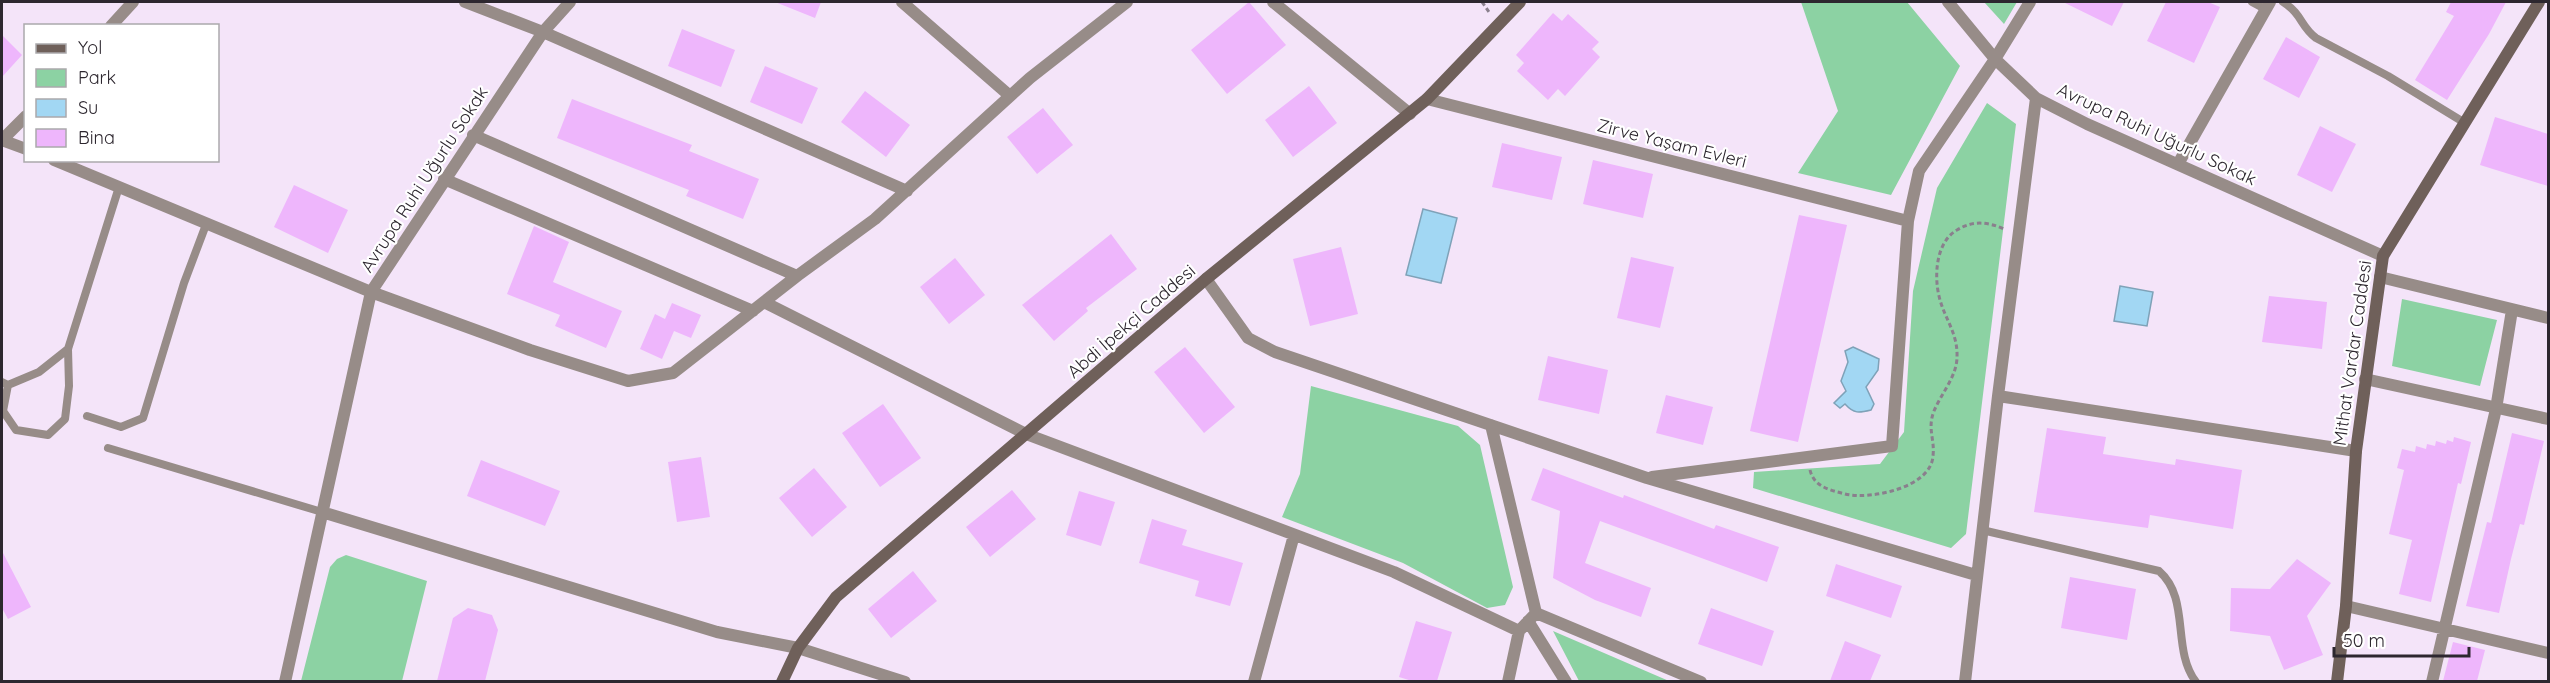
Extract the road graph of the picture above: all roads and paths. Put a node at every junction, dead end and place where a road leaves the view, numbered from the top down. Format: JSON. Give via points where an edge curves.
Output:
{"nodes":[{"id":1,"x":133,"y":2,"type":"edge"},
{"id":2,"x":465,"y":2,"type":"edge"},
{"id":3,"x":570,"y":2,"type":"edge"},
{"id":4,"x":902,"y":2,"type":"edge"},
{"id":5,"x":1127,"y":2,"type":"edge"},
{"id":6,"x":1273,"y":2,"type":"edge"},
{"id":7,"x":1520,"y":2,"type":"edge"},
{"id":8,"x":1948,"y":2,"type":"edge"},
{"id":9,"x":2030,"y":2,"type":"edge"},
{"id":10,"x":2252,"y":2,"type":"edge"},
{"id":11,"x":2283,"y":2,"type":"edge"},
{"id":12,"x":2539,"y":2,"type":"edge"},
{"id":13,"x":2268,"y":5,"type":"edge"},
{"id":14,"x":113,"y":24,"type":"edge"},
{"id":15,"x":543,"y":32,"type":"junction"},
{"id":16,"x":1995,"y":60,"type":"junction"},
{"id":17,"x":1010,"y":96,"type":"junction"},
{"id":18,"x":2036,"y":98,"type":"junction"},
{"id":19,"x":1427,"y":99,"type":"junction"},
{"id":20,"x":1410,"y":114,"type":"junction"},
{"id":21,"x":24,"y":118,"type":"edge"},
{"id":22,"x":2465,"y":123,"type":"junction"},
{"id":23,"x":473,"y":135,"type":"junction"},
{"id":24,"x":2,"y":140,"type":"edge"},
{"id":25,"x":24,"y":148,"type":"edge"},
{"id":26,"x":59,"y":162,"type":"edge"},
{"id":27,"x":2178,"y":164,"type":"junction"},
{"id":28,"x":444,"y":179,"type":"junction"},
{"id":29,"x":119,"y":187,"type":"junction"},
{"id":30,"x":907,"y":190,"type":"junction"},
{"id":31,"x":1908,"y":221,"type":"junction"},
{"id":32,"x":207,"y":222,"type":"junction"},
{"id":33,"x":2018,"y":236,"type":"junction"},
{"id":34,"x":2383,"y":256,"type":"junction"},
{"id":35,"x":797,"y":276,"type":"junction"},
{"id":36,"x":2380,"y":277,"type":"junction"},
{"id":37,"x":1206,"y":279,"type":"junction"},
{"id":38,"x":371,"y":292,"type":"junction"},
{"id":39,"x":764,"y":302,"type":"junction"},
{"id":40,"x":2512,"y":310,"type":"junction"},
{"id":41,"x":753,"y":311,"type":"junction"},
{"id":42,"x":2548,"y":318,"type":"edge"},
{"id":43,"x":68,"y":349,"type":"junction"},
{"id":44,"x":2365,"y":379,"type":"junction"},
{"id":45,"x":5,"y":384,"type":"edge"},
{"id":46,"x":1998,"y":396,"type":"junction"},
{"id":47,"x":2496,"y":409,"type":"junction"},
{"id":48,"x":87,"y":416,"type":"dead end"},
{"id":49,"x":2548,"y":419,"type":"edge"},
{"id":50,"x":1491,"y":425,"type":"junction"},
{"id":51,"x":1026,"y":434,"type":"junction"},
{"id":52,"x":108,"y":448,"type":"dead end"},
{"id":53,"x":2356,"y":451,"type":"junction"},
{"id":54,"x":1806,"y":457,"type":"junction"},
{"id":55,"x":1647,"y":478,"type":"junction"},
{"id":56,"x":322,"y":512,"type":"junction"},
{"id":57,"x":1982,"y":530,"type":"junction"},
{"id":58,"x":1294,"y":535,"type":"junction"},
{"id":59,"x":1976,"y":575,"type":"junction"},
{"id":60,"x":2346,"y":606,"type":"junction"},
{"id":61,"x":1532,"y":617,"type":"junction"},
{"id":62,"x":2444,"y":627,"type":"junction"},
{"id":63,"x":1519,"y":631,"type":"junction"},
{"id":64,"x":798,"y":648,"type":"junction"},
{"id":65,"x":2548,"y":653,"type":"edge"},
{"id":66,"x":285,"y":681,"type":"edge"},
{"id":67,"x":782,"y":681,"type":"edge"},
{"id":68,"x":905,"y":681,"type":"edge"},
{"id":69,"x":1254,"y":681,"type":"edge"},
{"id":70,"x":1508,"y":681,"type":"edge"},
{"id":71,"x":1566,"y":681,"type":"edge"},
{"id":72,"x":1701,"y":681,"type":"edge"},
{"id":73,"x":1965,"y":681,"type":"edge"},
{"id":74,"x":2196,"y":681,"type":"edge"},
{"id":75,"x":2337,"y":681,"type":"edge"},
{"id":76,"x":2432,"y":681,"type":"edge"}],
"edges":[{"from":1,"to":14,"type":"street"},
{"from":2,"to":15,"type":"street"},
{"from":3,"to":15,"type":"street","name":"Avrupa Ruhi Uğurlu Sokak"},
{"from":4,"to":17,"type":"street"},
{"from":5,"to":17,"type":"street"},
{"from":6,"to":20,"type":"street"},
{"from":7,"to":19,"type":"main road","name":"Abdi İpekçi Caddesi"},
{"from":8,"to":16,"type":"street","name":"Avrupa Ruhi Uğurlu Sokak"},
{"from":9,"to":16,"type":"street"},
{"from":10,"to":13,"type":"lane"},
{"from":11,"to":22,"type":"lane","via":[[2299,14],[2306,31],[2316,38]]},
{"from":12,"to":22,"type":"main road","name":"Mithat Vardar Caddesi"},
{"from":13,"to":27,"type":"street"},
{"from":15,"to":23,"type":"street","name":"Avrupa Ruhi Uğurlu Sokak"},
{"from":15,"to":30,"type":"street"},
{"from":16,"to":18,"type":"street","name":"Avrupa Ruhi Uğurlu Sokak"},
{"from":16,"to":31,"type":"street","via":[[1919,171]]},
{"from":17,"to":30,"type":"street"},
{"from":18,"to":27,"type":"street","name":"Avrupa Ruhi Uğurlu Sokak"},
{"from":18,"to":33,"type":"street"},
{"from":19,"to":20,"type":"main road","name":"Abdi İpekçi Caddesi"},
{"from":19,"to":31,"type":"street","name":"Zirve Yaşam Evleri"},
{"from":20,"to":37,"type":"main road","name":"Abdi İpekçi Caddesi"},
{"from":21,"to":24,"type":"street"},
{"from":22,"to":34,"type":"main road","name":"Mithat Vardar Caddesi"},
{"from":23,"to":28,"type":"street","name":"Avrupa Ruhi Uğurlu Sokak"},
{"from":23,"to":35,"type":"street"},
{"from":24,"to":25,"type":"street"},
{"from":26,"to":29,"type":"street","name":"Avrupa Ruhi Uğurlu Sokak"},
{"from":27,"to":34,"type":"street","name":"Avrupa Ruhi Uğurlu Sokak"},
{"from":28,"to":38,"type":"street","name":"Avrupa Ruhi Uğurlu Sokak"},
{"from":28,"to":41,"type":"street"},
{"from":29,"to":32,"type":"street","name":"Avrupa Ruhi Uğurlu Sokak"},
{"from":29,"to":43,"type":"lane"},
{"from":30,"to":35,"type":"street","via":[[875,219]]},
{"from":31,"to":54,"type":"street","via":[[1892,446]]},
{"from":32,"to":38,"type":"street","name":"Avrupa Ruhi Uğurlu Sokak"},
{"from":32,"to":48,"type":"lane","via":[[142,418],[121,427]]},
{"from":33,"to":46,"type":"street"},
{"from":33,"to":54,"type":"path","via":[[1980,222],[1965,224],[1942,246],[1937,264],[1939,297],[1956,339],[1958,360],[1933,413],[1929,434],[1934,456],[1928,470],[1906,486],[1882,495],[1848,495],[1823,488],[1812,478]]},
{"from":34,"to":36,"type":"main road","name":"Mithat Vardar Caddesi"},
{"from":35,"to":39,"type":"street"},
{"from":36,"to":40,"type":"street"},
{"from":36,"to":44,"type":"main road","name":"Mithat Vardar Caddesi"},
{"from":37,"to":50,"type":"street","via":[[1248,338],[1275,352]]},
{"from":37,"to":51,"type":"main road","name":"Abdi İpekçi Caddesi"},
{"from":38,"to":41,"type":"street","via":[[628,381],[673,373]]},
{"from":38,"to":56,"type":"street"},
{"from":39,"to":41,"type":"street"},
{"from":39,"to":51,"type":"street"},
{"from":40,"to":42,"type":"street"},
{"from":40,"to":47,"type":"street"},
{"from":43,"to":45,"type":"lane","via":[[39,372]]},
{"from":43,"to":45,"type":"lane","via":[[65,419],[48,435],[16,430],[3,411]]},
{"from":44,"to":47,"type":"street"},
{"from":44,"to":53,"type":"main road","name":"Mithat Vardar Caddesi"},
{"from":46,"to":53,"type":"street"},
{"from":46,"to":57,"type":"street"},
{"from":47,"to":49,"type":"street"},
{"from":47,"to":62,"type":"street"},
{"from":50,"to":55,"type":"street"},
{"from":50,"to":61,"type":"street"},
{"from":51,"to":58,"type":"street"},
{"from":51,"to":64,"type":"main road","name":"Abdi İpekçi Caddesi","via":[[836,597]]},
{"from":52,"to":56,"type":"lane"},
{"from":53,"to":60,"type":"main road","name":"Mithat Vardar Caddesi"},
{"from":54,"to":55,"type":"street"},
{"from":55,"to":59,"type":"street"},
{"from":56,"to":64,"type":"street","via":[[717,632]]},
{"from":56,"to":66,"type":"street"},
{"from":57,"to":59,"type":"street"},
{"from":57,"to":74,"type":"lane","via":[[2159,571],[2170,581],[2177,599],[2185,664]]},
{"from":58,"to":63,"type":"street","via":[[1394,572]]},
{"from":58,"to":69,"type":"street"},
{"from":59,"to":73,"type":"street"},
{"from":60,"to":62,"type":"street"},
{"from":60,"to":75,"type":"main road","name":"Mithat Vardar Caddesi"},
{"from":61,"to":63,"type":"street"},
{"from":61,"to":71,"type":"street"},
{"from":61,"to":72,"type":"street"},
{"from":62,"to":65,"type":"street"},
{"from":62,"to":76,"type":"street"},
{"from":63,"to":70,"type":"street"},
{"from":64,"to":67,"type":"main road","name":"Abdi İpekçi Caddesi"},
{"from":64,"to":68,"type":"street"}]}
